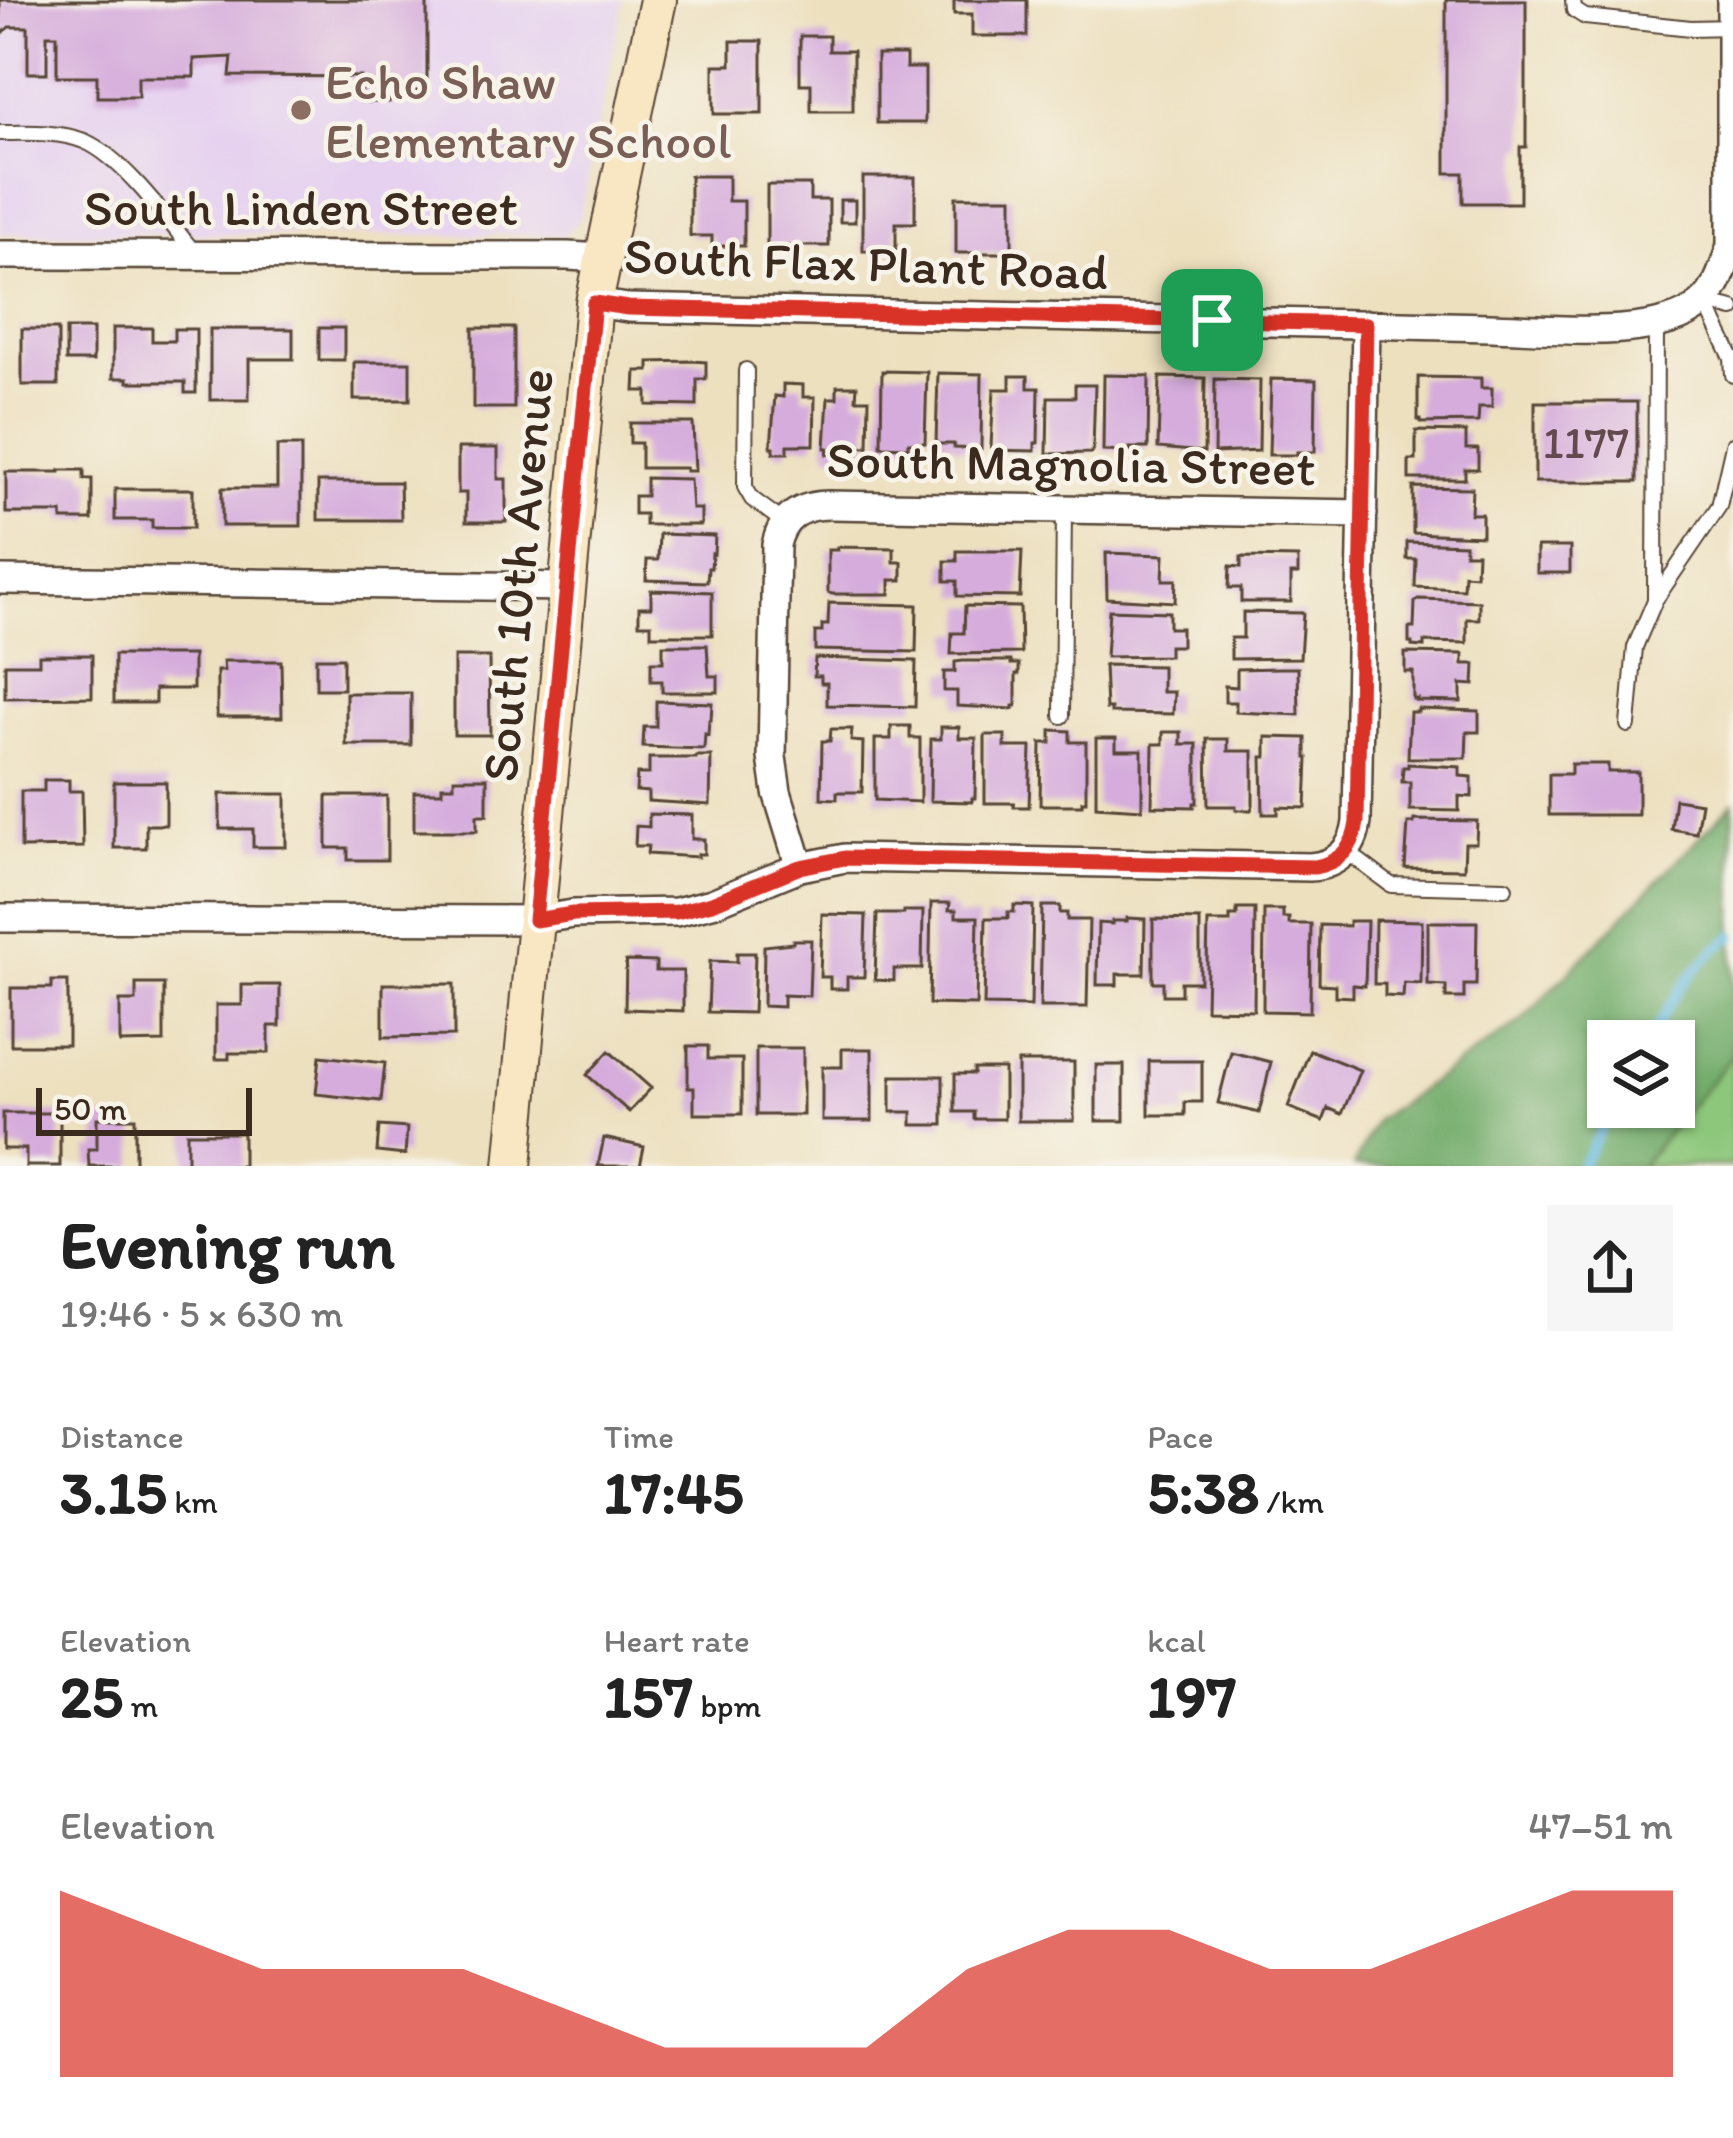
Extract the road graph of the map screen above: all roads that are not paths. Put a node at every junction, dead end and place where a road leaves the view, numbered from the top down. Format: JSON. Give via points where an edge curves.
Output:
{"nodes":[{"id":1,"x":658,"y":0,"type":"edge"},
{"id":2,"x":1574,"y":0,"type":"edge"},
{"id":3,"x":1731,"y":14,"type":"edge"},
{"id":4,"x":1732,"y":86,"type":"edge"},
{"id":5,"x":0,"y":133,"type":"edge"},
{"id":6,"x":0,"y":255,"type":"edge"},
{"id":7,"x":196,"y":255,"type":"junction"},
{"id":8,"x":603,"y":258,"type":"junction"},
{"id":9,"x":1727,"y":276,"type":"edge"},
{"id":10,"x":1705,"y":302,"type":"junction"},
{"id":11,"x":594,"y":303,"type":"junction"},
{"id":12,"x":1733,"y":309,"type":"edge"},
{"id":13,"x":1366,"y":324,"type":"junction"},
{"id":14,"x":1656,"y":327,"type":"junction"},
{"id":15,"x":746,"y":370,"type":"dead end"},
{"id":16,"x":1733,"y":375,"type":"edge"},
{"id":17,"x":1733,"y":445,"type":"edge"},
{"id":18,"x":1064,"y":509,"type":"junction"},
{"id":19,"x":1363,"y":514,"type":"junction"},
{"id":20,"x":785,"y":523,"type":"junction"},
{"id":21,"x":0,"y":580,"type":"edge"},
{"id":22,"x":568,"y":587,"type":"junction"},
{"id":23,"x":1655,"y":600,"type":"junction"},
{"id":24,"x":1062,"y":716,"type":"dead end"},
{"id":25,"x":1628,"y":725,"type":"dead end"},
{"id":26,"x":1345,"y":853,"type":"junction"},
{"id":27,"x":800,"y":867,"type":"junction"},
{"id":28,"x":1505,"y":888,"type":"dead end"},
{"id":29,"x":0,"y":918,"type":"edge"},
{"id":30,"x":535,"y":920,"type":"junction"},
{"id":31,"x":513,"y":1166,"type":"edge"}],
"edges":[{"from":1,"to":8,"type":"main road","name":"South 10th Avenue"},
{"from":2,"to":3,"type":"lane","via":[[1586,17],[1690,28]]},
{"from":3,"to":4,"type":"street"},
{"from":4,"to":9,"type":"street"},
{"from":5,"to":7,"type":"lane","via":[[86,142],[153,201]]},
{"from":6,"to":7,"type":"street","name":"South Linden Street"},
{"from":7,"to":8,"type":"street","name":"South Linden Street"},
{"from":8,"to":11,"type":"main road","name":"South 10th Avenue"},
{"from":9,"to":10,"type":"street"},
{"from":10,"to":12,"type":"lane"},
{"from":10,"to":14,"type":"street","name":"South Flax Plant Road"},
{"from":10,"to":16,"type":"lane"},
{"from":11,"to":13,"type":"street","name":"South Flax Plant Road"},
{"from":11,"to":22,"type":"main road","name":"South 10th Avenue"},
{"from":13,"to":14,"type":"street","name":"South Flax Plant Road"},
{"from":13,"to":19,"type":"street"},
{"from":14,"to":23,"type":"lane"},
{"from":15,"to":20,"type":"lane","via":[[745,488]]},
{"from":17,"to":23,"type":"lane","via":[[1720,506]]},
{"from":18,"to":19,"type":"street","name":"South Magnolia Street"},
{"from":18,"to":20,"type":"street","name":"South Magnolia Street","via":[[816,505]]},
{"from":18,"to":24,"type":"lane"},
{"from":19,"to":26,"type":"street","via":[[1357,822]]},
{"from":20,"to":27,"type":"street","via":[[776,549],[772,757]]},
{"from":21,"to":22,"type":"street"},
{"from":22,"to":30,"type":"main road","name":"South 10th Avenue"},
{"from":23,"to":25,"type":"lane","via":[[1635,647]]},
{"from":26,"to":27,"type":"street","via":[[1315,867],[845,858]]},
{"from":26,"to":28,"type":"lane","via":[[1391,885]]},
{"from":27,"to":30,"type":"street","via":[[676,912]]},
{"from":29,"to":30,"type":"street"},
{"from":30,"to":31,"type":"main road","name":"South 10th Avenue"}]}
